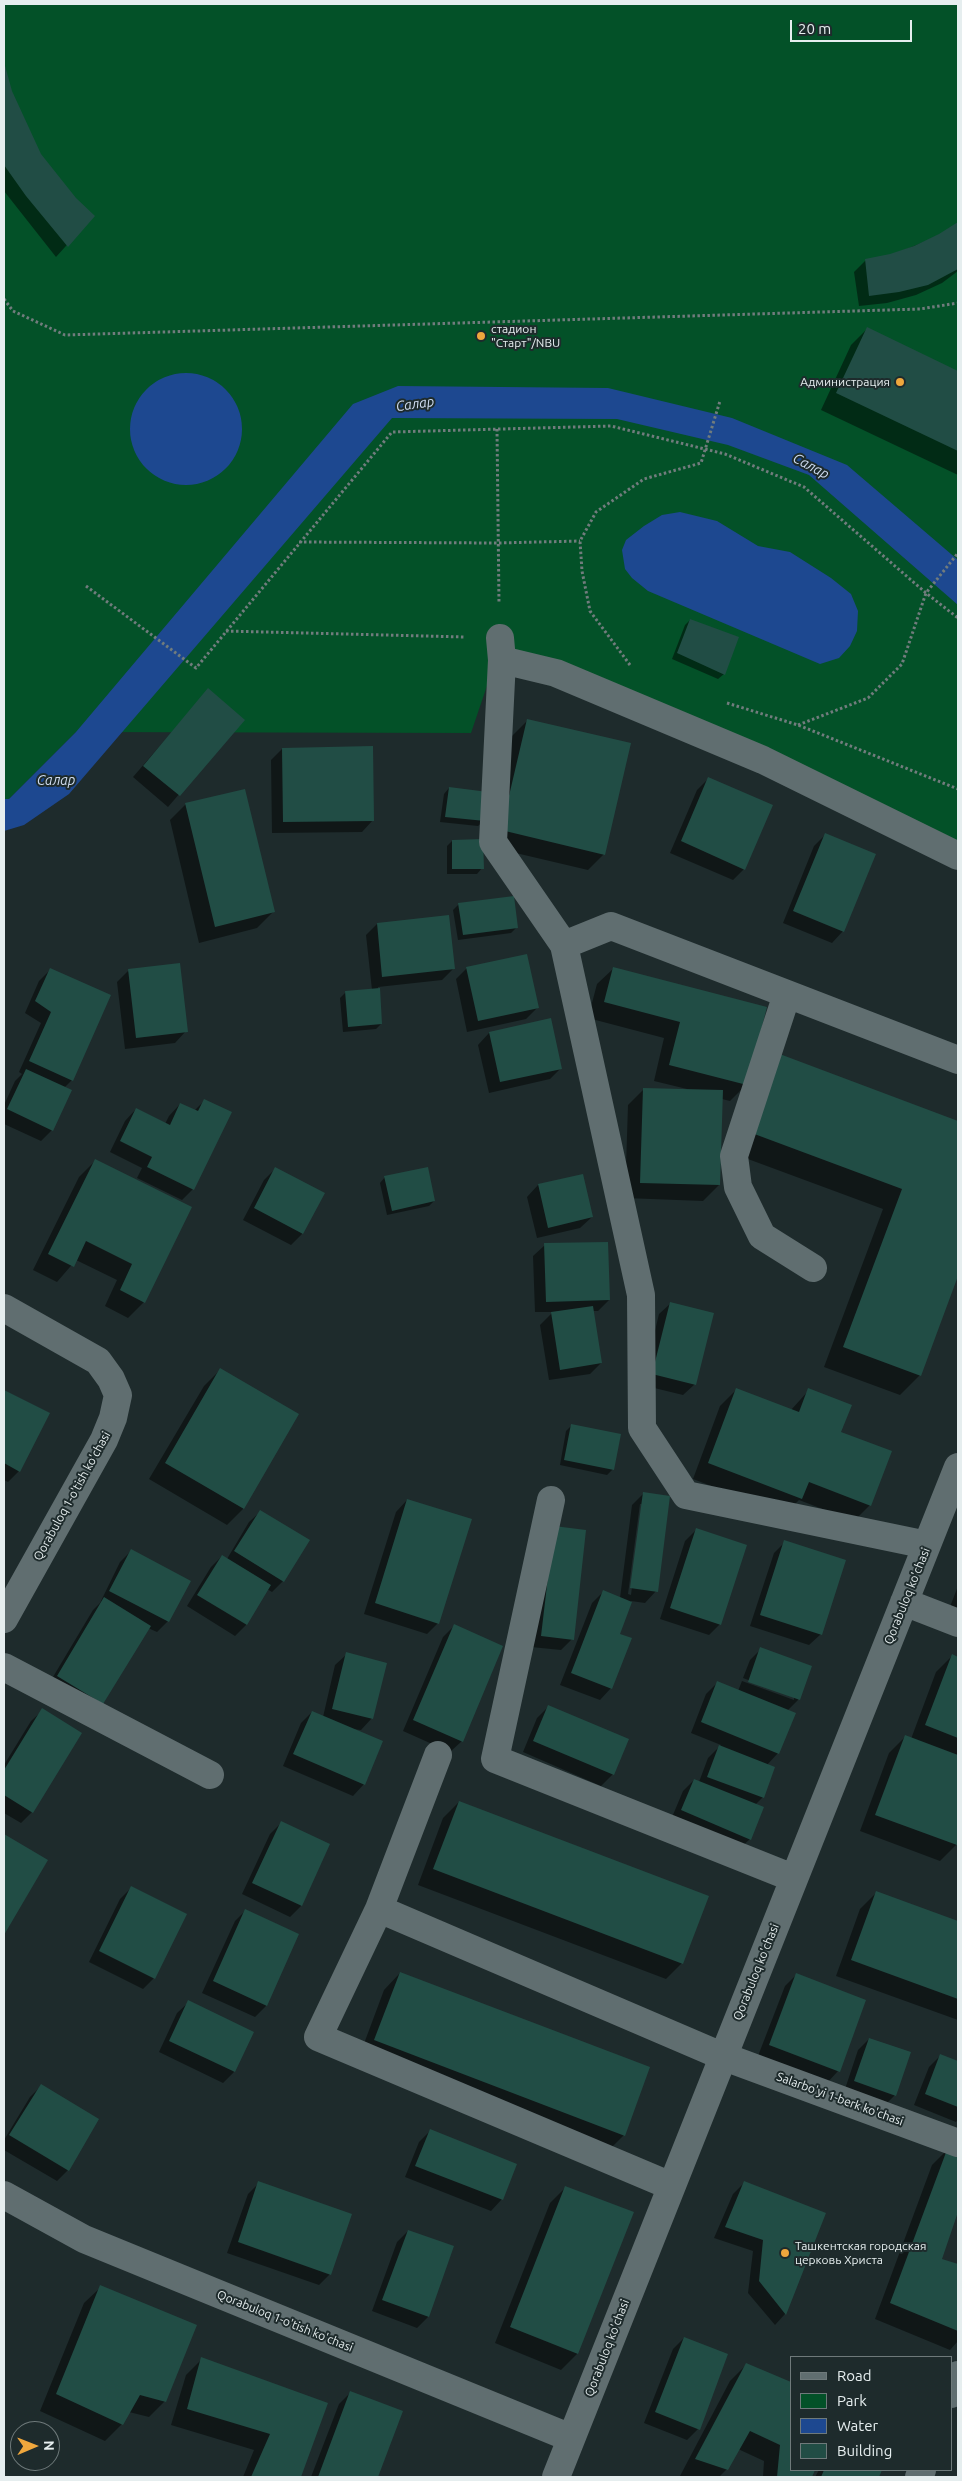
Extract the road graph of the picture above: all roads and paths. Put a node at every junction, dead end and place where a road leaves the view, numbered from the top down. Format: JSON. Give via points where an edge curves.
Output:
{"nodes":[{"id":1,"x":4,"y":299,"type":"edge"},
{"id":2,"x":958,"y":303,"type":"edge"},
{"id":3,"x":720,"y":401,"type":"dead end"},
{"id":4,"x":497,"y":429,"type":"junction"},
{"id":5,"x":705,"y":450,"type":"junction"},
{"id":6,"x":580,"y":540,"type":"junction"},
{"id":7,"x":299,"y":542,"type":"junction"},
{"id":8,"x":497,"y":543,"type":"junction"},
{"id":9,"x":958,"y":553,"type":"edge"},
{"id":10,"x":86,"y":586,"type":"dead end"},
{"id":11,"x":926,"y":591,"type":"junction"},
{"id":12,"x":958,"y":618,"type":"edge"},
{"id":13,"x":225,"y":631,"type":"junction"},
{"id":14,"x":501,"y":649,"type":"junction"},
{"id":15,"x":633,"y":670,"type":"dead end"},
{"id":16,"x":723,"y":702,"type":"dead end"},
{"id":17,"x":798,"y":725,"type":"junction"},
{"id":18,"x":958,"y":789,"type":"edge"},
{"id":19,"x":958,"y":856,"type":"edge"},
{"id":20,"x":564,"y":945,"type":"junction"},
{"id":21,"x":787,"y":994,"type":"junction"},
{"id":22,"x":958,"y":1060,"type":"edge"},
{"id":23,"x":812,"y":1268,"type":"dead end"},
{"id":24,"x":4,"y":1308,"type":"edge"},
{"id":25,"x":958,"y":1467,"type":"edge"},
{"id":26,"x":551,"y":1500,"type":"dead end"},
{"id":27,"x":927,"y":1546,"type":"junction"},
{"id":28,"x":904,"y":1602,"type":"junction"},
{"id":29,"x":4,"y":1619,"type":"edge"},
{"id":30,"x":958,"y":1622,"type":"edge"},
{"id":31,"x":4,"y":1667,"type":"edge"},
{"id":32,"x":438,"y":1756,"type":"dead end"},
{"id":33,"x":210,"y":1775,"type":"dead end"},
{"id":34,"x":793,"y":1878,"type":"junction"},
{"id":35,"x":379,"y":1909,"type":"junction"},
{"id":36,"x":722,"y":2056,"type":"junction"},
{"id":37,"x":958,"y":2143,"type":"edge"},
{"id":38,"x":671,"y":2186,"type":"junction"},
{"id":39,"x":4,"y":2195,"type":"edge"},
{"id":40,"x":958,"y":2375,"type":"edge"},
{"id":41,"x":952,"y":2391,"type":"edge"},
{"id":42,"x":571,"y":2438,"type":"junction"},
{"id":43,"x":556,"y":2477,"type":"edge"}],
"edges":[{"from":1,"to":2,"type":"path","via":[[13,311],[65,335],[920,310]]},
{"from":3,"to":5,"type":"path"},
{"from":4,"to":5,"type":"path","via":[[611,426]]},
{"from":4,"to":7,"type":"path","via":[[392,432]]},
{"from":4,"to":8,"type":"path"},
{"from":5,"to":6,"type":"path","via":[[701,463],[644,479],[596,512]]},
{"from":5,"to":11,"type":"path","via":[[725,454],[804,487]]},
{"from":6,"to":8,"type":"path"},
{"from":6,"to":15,"type":"path","via":[[590,611]]},
{"from":7,"to":8,"type":"path"},
{"from":7,"to":13,"type":"path"},
{"from":8,"to":14,"type":"path"},
{"from":9,"to":11,"type":"path"},
{"from":10,"to":13,"type":"path","via":[[196,668]]},
{"from":11,"to":12,"type":"path"},
{"from":11,"to":17,"type":"path","via":[[902,664],[868,698]]},
{"from":13,"to":14,"type":"path"},
{"from":14,"to":19,"type":"street","via":[[754,757]]},
{"from":14,"to":20,"type":"street","via":[[493,842]]},
{"from":16,"to":17,"type":"path"},
{"from":17,"to":18,"type":"path"},
{"from":20,"to":21,"type":"street","via":[[611,926]]},
{"from":20,"to":27,"type":"street","via":[[642,1295],[642,1428],[686,1494]]},
{"from":21,"to":22,"type":"street"},
{"from":21,"to":23,"type":"street","via":[[734,1156],[738,1186],[762,1236]]},
{"from":24,"to":29,"type":"street","name":"Qorabuloq 1-o'tish ko'chasi","via":[[98,1360],[118,1395],[104,1440]]},
{"from":25,"to":27,"type":"street","name":"Qorabuloq ko'chasi"},
{"from":26,"to":34,"type":"street","via":[[495,1759]]},
{"from":27,"to":28,"type":"street","name":"Qorabuloq ko'chasi"},
{"from":28,"to":30,"type":"street"},
{"from":28,"to":34,"type":"street","name":"Qorabuloq ko'chasi"},
{"from":31,"to":33,"type":"street"},
{"from":32,"to":35,"type":"street"},
{"from":34,"to":36,"type":"street","name":"Qorabuloq ko'chasi"},
{"from":35,"to":36,"type":"street","name":"Salarbo'yi 1-berk ko'chasi"},
{"from":35,"to":38,"type":"street","via":[[318,2037]]},
{"from":36,"to":37,"type":"street","name":"Salarbo'yi 1-berk ko'chasi"},
{"from":36,"to":38,"type":"street","name":"Qorabuloq ko'chasi"},
{"from":38,"to":42,"type":"street","name":"Qorabuloq ko'chasi"},
{"from":39,"to":42,"type":"street","name":"Qorabuloq 1-o'tish ko'chasi","via":[[84,2239]]},
{"from":40,"to":41,"type":"street"},
{"from":42,"to":43,"type":"street","name":"Qorabuloq ko'chasi"}]}
